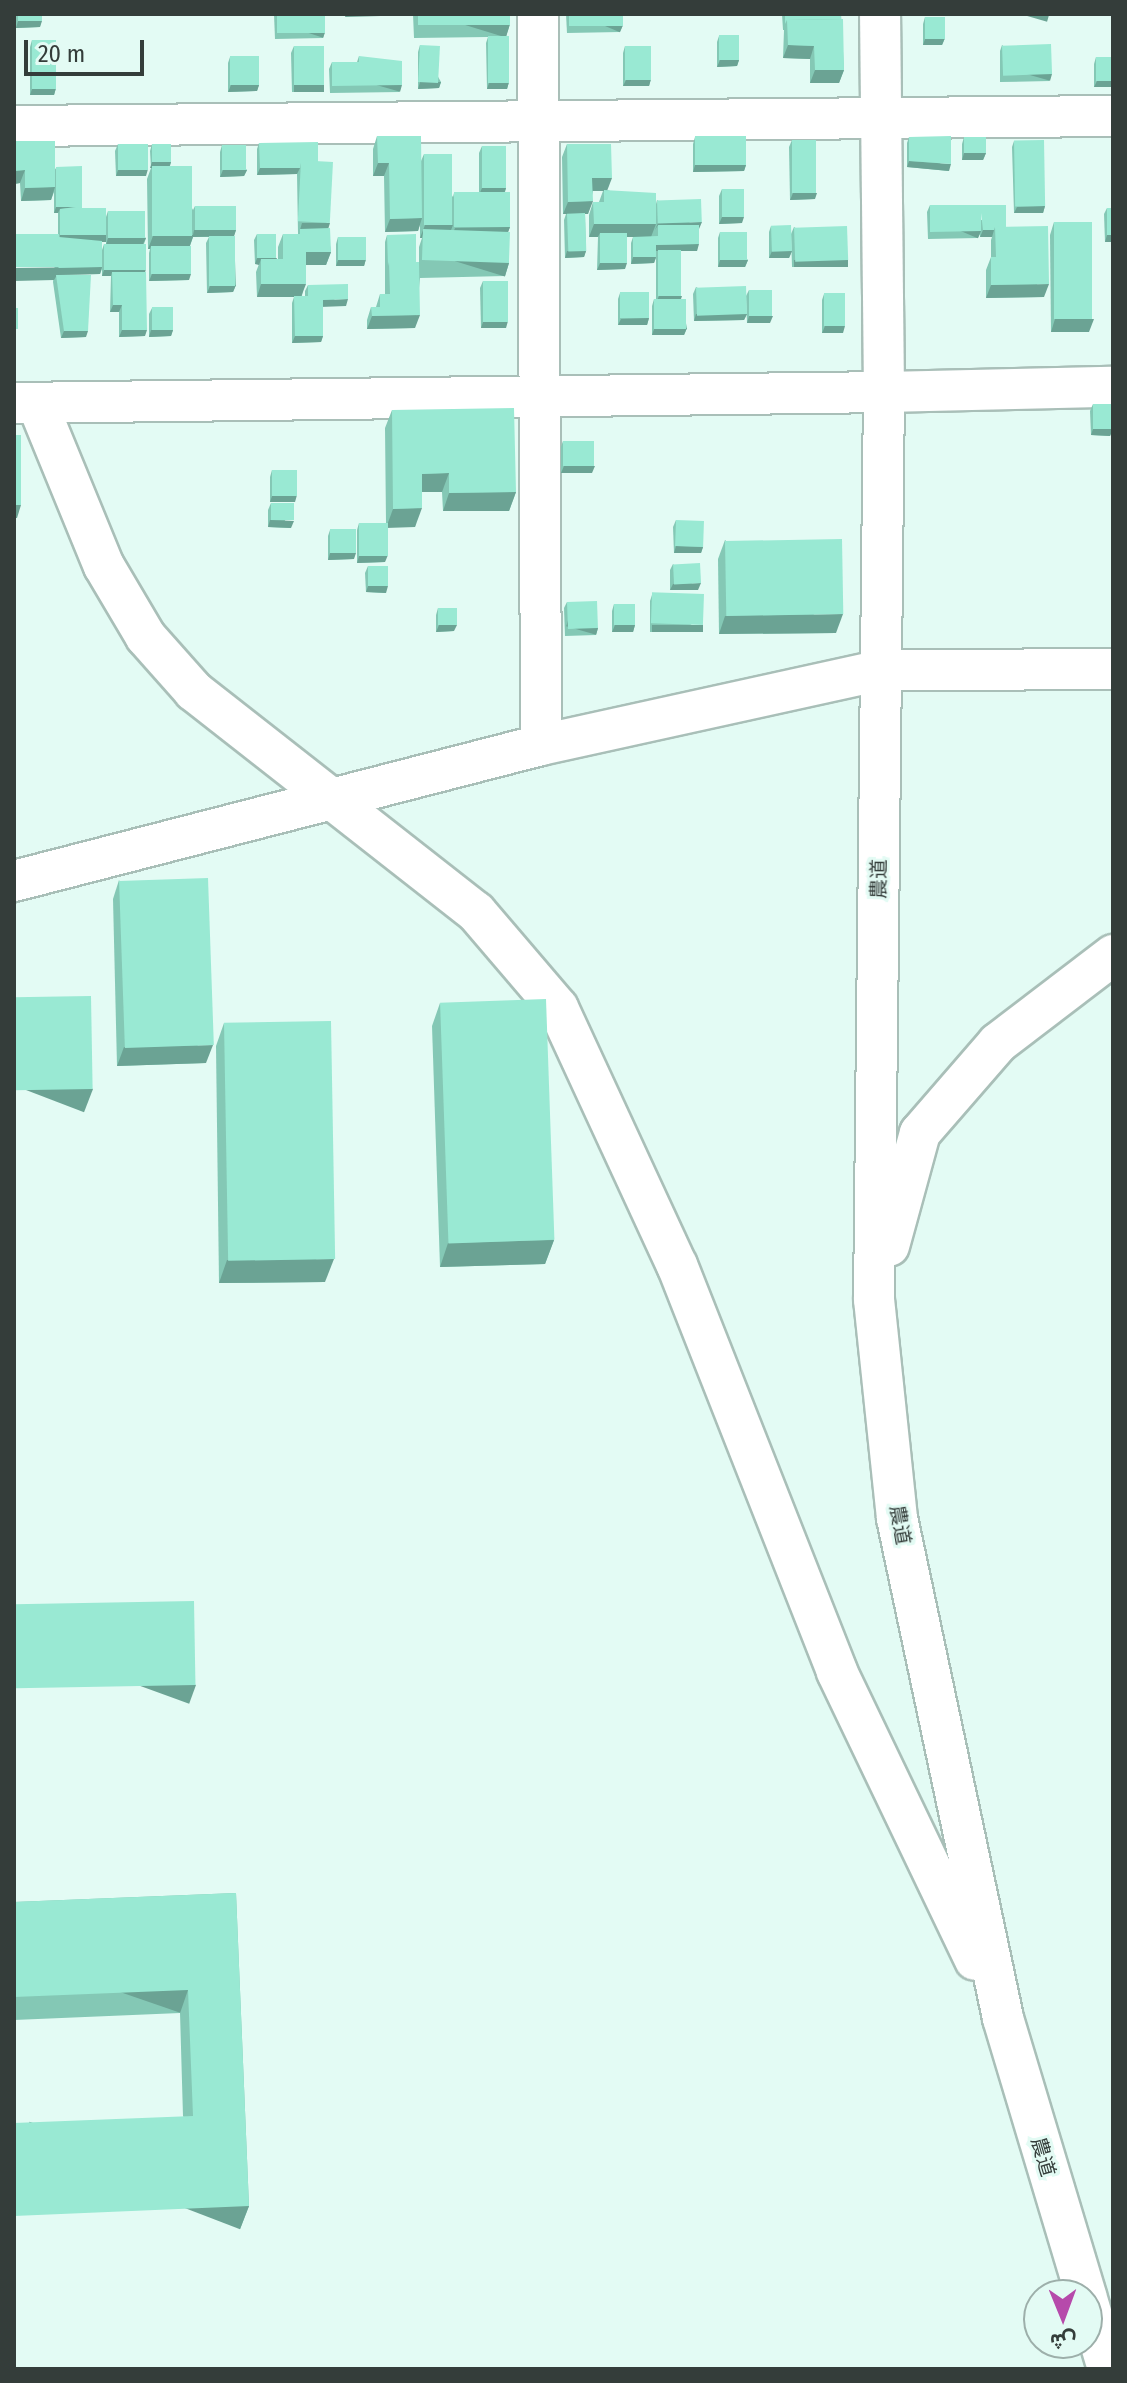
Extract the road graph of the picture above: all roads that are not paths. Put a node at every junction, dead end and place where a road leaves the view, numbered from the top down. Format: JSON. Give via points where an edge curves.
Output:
{"nodes":[{"id":1,"x":538,"y":14,"type":"edge"},
{"id":2,"x":880,"y":14,"type":"edge"},
{"id":3,"x":881,"y":116,"type":"junction"},
{"id":4,"x":1113,"y":116,"type":"edge"},
{"id":5,"x":539,"y":120,"type":"junction"},
{"id":6,"x":14,"y":126,"type":"edge"},
{"id":7,"x":1113,"y":387,"type":"edge"},
{"id":8,"x":884,"y":392,"type":"junction"},
{"id":9,"x":541,"y":396,"type":"junction"},
{"id":10,"x":25,"y":403,"type":"edge"},
{"id":11,"x":1113,"y":669,"type":"edge"},
{"id":12,"x":883,"y":670,"type":"junction"},
{"id":13,"x":541,"y":745,"type":"junction"},
{"id":14,"x":328,"y":797,"type":"junction"},
{"id":15,"x":14,"y":881,"type":"edge"},
{"id":16,"x":1113,"y":955,"type":"edge"},
{"id":17,"x":874,"y":1300,"type":"junction"},
{"id":18,"x":1003,"y":2018,"type":"junction"},
{"id":19,"x":1081,"y":2279,"type":"edge"}],
"edges":[{"from":1,"to":5,"type":"street"},
{"from":2,"to":3,"type":"street","name":"農道"},
{"from":3,"to":4,"type":"street"},
{"from":3,"to":5,"type":"street"},
{"from":3,"to":8,"type":"street","name":"農道"},
{"from":5,"to":6,"type":"street"},
{"from":5,"to":9,"type":"street"},
{"from":7,"to":8,"type":"street"},
{"from":8,"to":9,"type":"street"},
{"from":8,"to":12,"type":"street","name":"農道"},
{"from":9,"to":10,"type":"street"},
{"from":9,"to":13,"type":"street"},
{"from":10,"to":14,"type":"street","via":[[104,566],[146,637],[194,691]]},
{"from":11,"to":12,"type":"street"},
{"from":12,"to":13,"type":"street"},
{"from":12,"to":17,"type":"street","name":"農道"},
{"from":13,"to":14,"type":"street"},
{"from":14,"to":15,"type":"street"},
{"from":14,"to":18,"type":"street","via":[[476,912],[558,1008],[677,1265],[837,1672]]},
{"from":16,"to":17,"type":"street","via":[[998,1043],[920,1133]]},
{"from":17,"to":18,"type":"street","name":"農道","via":[[897,1518]]},
{"from":18,"to":19,"type":"street","name":"農道"}]}
